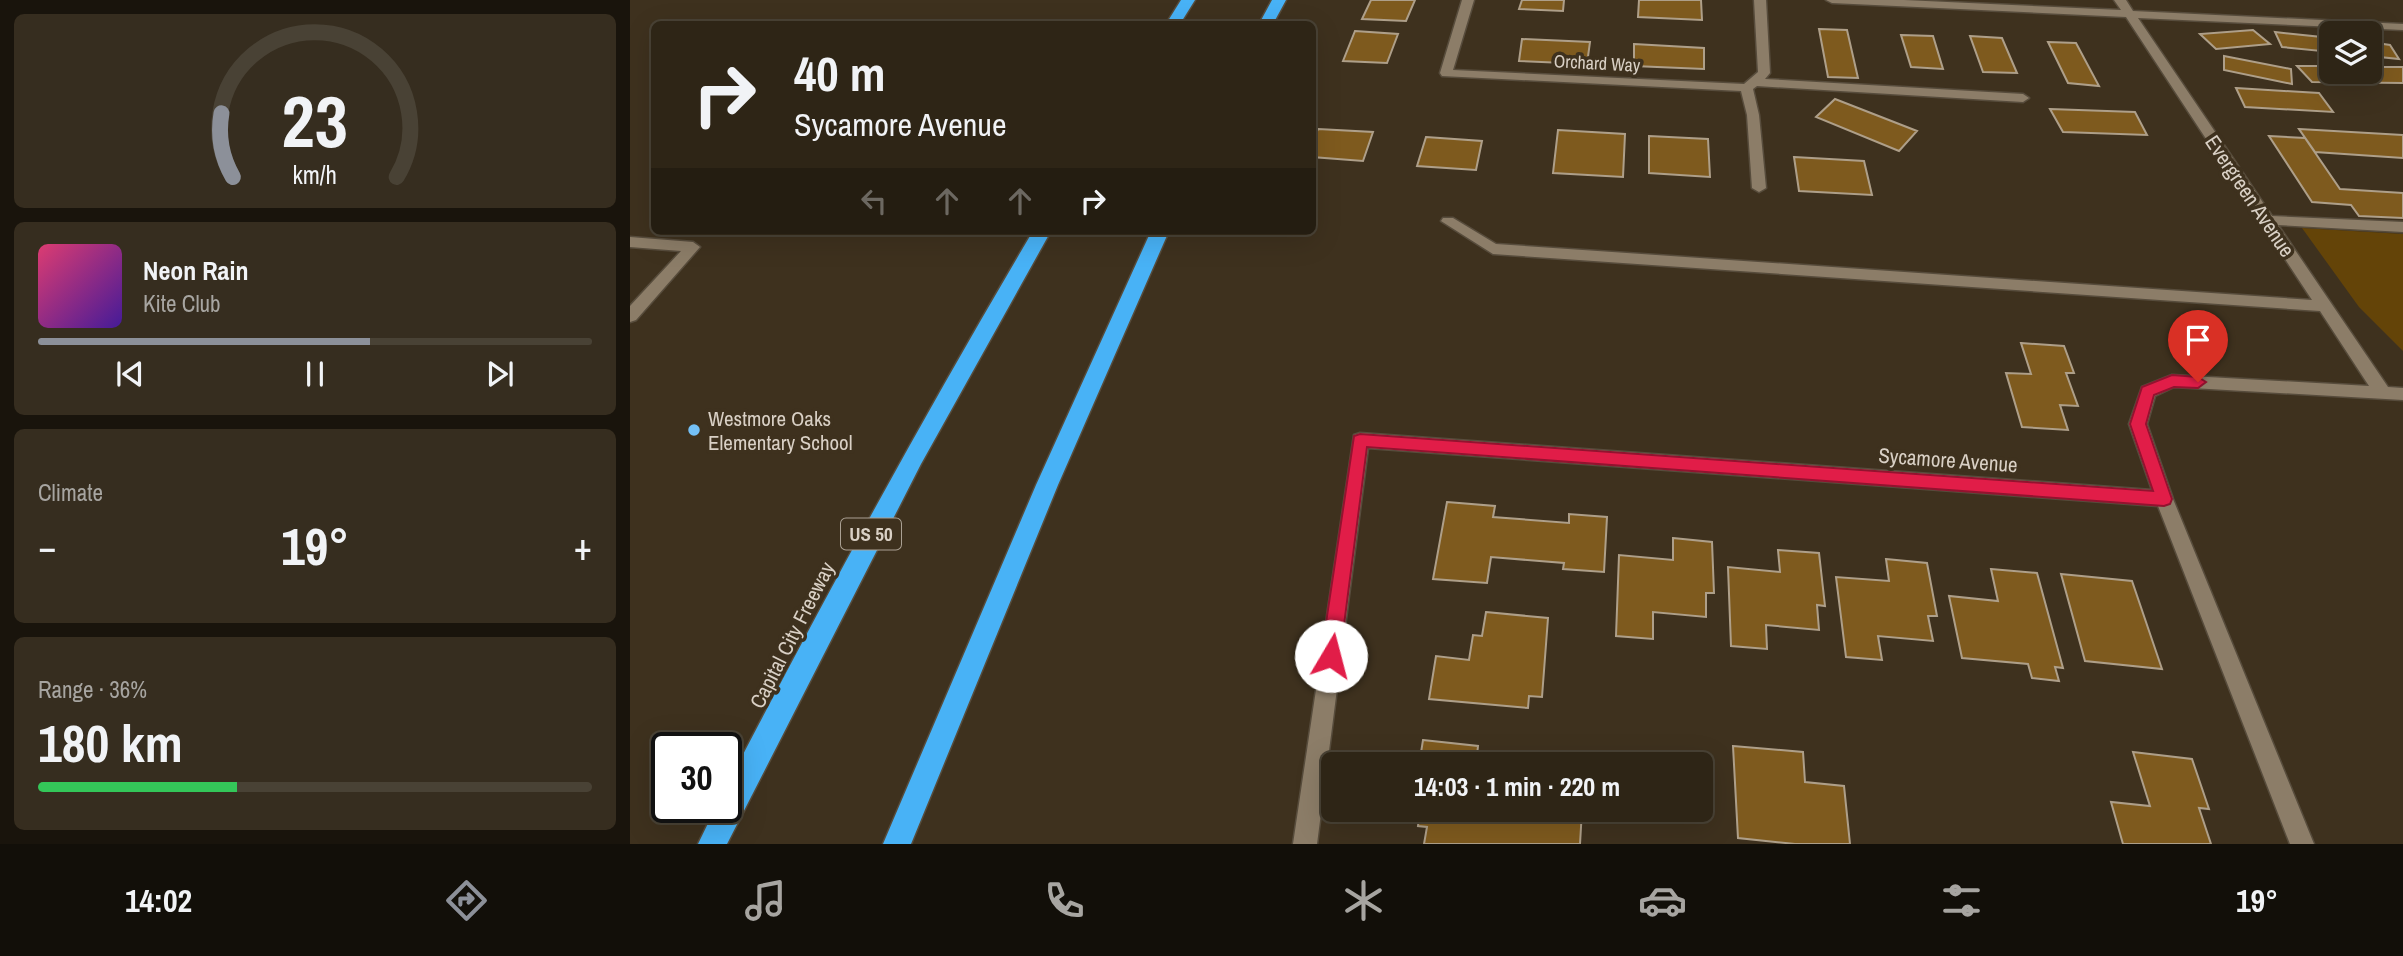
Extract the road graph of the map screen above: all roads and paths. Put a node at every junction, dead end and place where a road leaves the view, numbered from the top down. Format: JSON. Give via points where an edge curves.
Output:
{"nodes":[{"id":1,"x":1188,"y":0,"type":"edge"},
{"id":2,"x":1279,"y":0,"type":"edge"},
{"id":3,"x":1468,"y":0,"type":"edge"},
{"id":4,"x":1760,"y":0,"type":"edge"},
{"id":5,"x":1832,"y":0,"type":"edge"},
{"id":6,"x":2120,"y":0,"type":"edge"},
{"id":7,"x":2130,"y":15,"type":"junction"},
{"id":8,"x":1175,"y":21,"type":"edge"},
{"id":9,"x":1268,"y":21,"type":"edge"},
{"id":10,"x":2403,"y":27,"type":"edge"},
{"id":11,"x":1750,"y":85,"type":"junction"},
{"id":12,"x":2023,"y":98,"type":"dead end"},
{"id":13,"x":1759,"y":188,"type":"dead end"},
{"id":14,"x":2265,"y":220,"type":"junction"},
{"id":15,"x":1448,"y":221,"type":"dead end"},
{"id":16,"x":2403,"y":228,"type":"edge"},
{"id":17,"x":1040,"y":235,"type":"edge"},
{"id":18,"x":1158,"y":235,"type":"edge"},
{"id":19,"x":630,"y":242,"type":"edge"},
{"id":20,"x":2324,"y":306,"type":"junction"},
{"id":21,"x":630,"y":316,"type":"edge"},
{"id":22,"x":2382,"y":392,"type":"junction"},
{"id":23,"x":2403,"y":394,"type":"edge"},
{"id":24,"x":2164,"y":499,"type":"junction"},
{"id":25,"x":712,"y":844,"type":"edge"},
{"id":26,"x":897,"y":844,"type":"edge"},
{"id":27,"x":1305,"y":844,"type":"edge"},
{"id":28,"x":2302,"y":844,"type":"edge"}],
"edges":[{"from":1,"to":8,"type":"highway"},
{"from":2,"to":9,"type":"highway"},
{"from":3,"to":11,"type":"street","name":"Orchard Way","via":[[1446,73]]},
{"from":4,"to":11,"type":"street","via":[[1764,74]]},
{"from":5,"to":7,"type":"street"},
{"from":6,"to":7,"type":"street","name":"Evergreen Avenue"},
{"from":7,"to":10,"type":"street"},
{"from":7,"to":14,"type":"street","name":"Evergreen Avenue"},
{"from":11,"to":12,"type":"street","name":"Orchard Way"},
{"from":11,"to":13,"type":"street"},
{"from":14,"to":16,"type":"street"},
{"from":14,"to":20,"type":"street","name":"Evergreen Avenue"},
{"from":15,"to":20,"type":"street","via":[[1493,249]]},
{"from":17,"to":25,"type":"highway","name":"Capital City Freeway","number":"US 50","via":[[890,500]]},
{"from":18,"to":26,"type":"highway","via":[[1046,485]]},
{"from":19,"to":21,"type":"street","via":[[693,247]]},
{"from":20,"to":22,"type":"street","name":"Evergreen Avenue"},
{"from":22,"to":23,"type":"street"},
{"from":22,"to":24,"type":"street","via":[[2172,381],[2148,392],[2138,424]]},
{"from":24,"to":27,"type":"street","name":"Sycamore Avenue","via":[[1360,440]]},
{"from":24,"to":28,"type":"street"}]}
